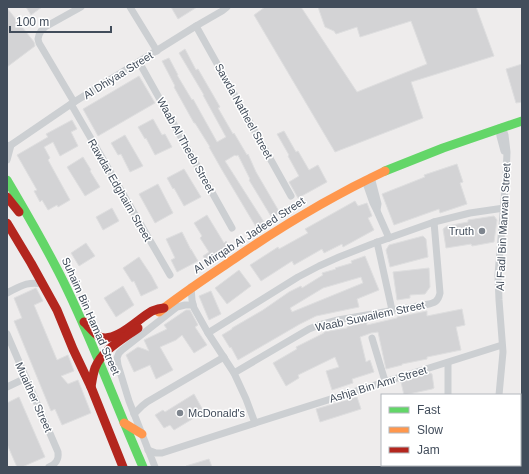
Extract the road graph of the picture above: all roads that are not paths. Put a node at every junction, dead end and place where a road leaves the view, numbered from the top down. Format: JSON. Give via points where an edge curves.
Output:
{"nodes":[{"id":1,"x":81,"y":7,"type":"edge"},
{"id":2,"x":130,"y":7,"type":"edge"},
{"id":3,"x":227,"y":7,"type":"edge"},
{"id":4,"x":196,"y":26,"type":"junction"},
{"id":5,"x":157,"y":51,"type":"junction"},
{"id":6,"x":139,"y":62,"type":"junction"},
{"id":7,"x":73,"y":103,"type":"junction"},
{"id":8,"x":522,"y":121,"type":"edge"},
{"id":9,"x":500,"y":127,"type":"junction"},
{"id":10,"x":9,"y":145,"type":"edge"},
{"id":11,"x":7,"y":160,"type":"edge"},
{"id":12,"x":368,"y":179,"type":"junction"},
{"id":13,"x":7,"y":180,"type":"edge"},
{"id":14,"x":291,"y":196,"type":"dead end"},
{"id":15,"x":7,"y":197,"type":"edge"},
{"id":16,"x":504,"y":208,"type":"junction"},
{"id":17,"x":434,"y":222,"type":"junction"},
{"id":18,"x":7,"y":223,"type":"edge"},
{"id":19,"x":34,"y":225,"type":"junction"},
{"id":20,"x":232,"y":228,"type":"dead end"},
{"id":21,"x":388,"y":238,"type":"junction"},
{"id":22,"x":377,"y":242,"type":"junction"},
{"id":23,"x":31,"y":263,"type":"junction"},
{"id":24,"x":170,"y":275,"type":"dead end"},
{"id":25,"x":25,"y":284,"type":"junction"},
{"id":26,"x":43,"y":284,"type":"junction"},
{"id":27,"x":191,"y":287,"type":"junction"},
{"id":28,"x":7,"y":293,"type":"edge"},
{"id":29,"x":193,"y":305,"type":"junction"},
{"id":30,"x":164,"y":308,"type":"junction"},
{"id":31,"x":392,"y":310,"type":"junction"},
{"id":32,"x":81,"y":320,"type":"junction"},
{"id":33,"x":208,"y":333,"type":"junction"},
{"id":34,"x":7,"y":334,"type":"edge"},
{"id":35,"x":372,"y":338,"type":"dead end"},
{"id":36,"x":502,"y":345,"type":"junction"},
{"id":37,"x":224,"y":357,"type":"junction"},
{"id":38,"x":99,"y":361,"type":"junction"},
{"id":39,"x":448,"y":363,"type":"junction"},
{"id":40,"x":234,"y":373,"type":"junction"},
{"id":41,"x":26,"y":378,"type":"junction"},
{"id":42,"x":385,"y":381,"type":"junction"},
{"id":43,"x":7,"y":387,"type":"edge"},
{"id":44,"x":91,"y":387,"type":"junction"},
{"id":45,"x":448,"y":394,"type":"edge"},
{"id":46,"x":499,"y":394,"type":"edge"},
{"id":47,"x":129,"y":401,"type":"junction"},
{"id":48,"x":147,"y":402,"type":"junction"},
{"id":49,"x":134,"y":414,"type":"junction"},
{"id":50,"x":124,"y":422,"type":"junction"},
{"id":51,"x":255,"y":423,"type":"junction"},
{"id":52,"x":142,"y":434,"type":"junction"},
{"id":53,"x":148,"y":450,"type":"junction"},
{"id":54,"x":162,"y":453,"type":"junction"},
{"id":55,"x":118,"y":455,"type":"junction"},
{"id":56,"x":154,"y":466,"type":"edge"},
{"id":57,"x":49,"y":467,"type":"edge"},
{"id":58,"x":123,"y":467,"type":"edge"},
{"id":59,"x":132,"y":467,"type":"edge"},
{"id":60,"x":143,"y":467,"type":"edge"}],
"edges":[{"from":1,"to":7,"type":"street","name":"Rawdat Edghaim Street","via":[[45,27],[38,39]]},
{"from":2,"to":5,"type":"street"},
{"from":3,"to":4,"type":"street","name":"Al Dhiyaa Street"},
{"from":4,"to":5,"type":"street","name":"Al Dhiyaa Street"},
{"from":4,"to":14,"type":"street","name":"Sawda Natheel Street"},
{"from":5,"to":6,"type":"street","name":"Al Dhiyaa Street"},
{"from":6,"to":7,"type":"street","name":"Al Dhiyaa Street"},
{"from":6,"to":20,"type":"street","name":"Waab Al Theeb Street"},
{"from":7,"to":10,"type":"street","name":"Al Dhiyaa Street"},
{"from":7,"to":24,"type":"street","name":"Rawdat Edghaim Street"},
{"from":8,"to":9,"type":"main road","name":"Al Mirqab Al Jadeed Street"},
{"from":9,"to":12,"type":"main road","name":"Al Mirqab Al Jadeed Street","via":[[404,162]]},
{"from":9,"to":16,"type":"street","name":"Al Fadl Bin Marwan Street","via":[[505,135],[506,155]]},
{"from":10,"to":11,"type":"street","name":"Al Dhiyaa Street"},
{"from":12,"to":21,"type":"street","via":[[373,203]]},
{"from":12,"to":27,"type":"main road","name":"Al Mirqab Al Jadeed Street","via":[[301,214]]},
{"from":13,"to":19,"type":"main road","name":"Suhaim Bin Hamad Street"},
{"from":15,"to":19,"type":"main road","via":[[24,218]]},
{"from":16,"to":17,"type":"street"},
{"from":16,"to":36,"type":"street","name":"Al Fadl Bin Marwan Street","via":[[498,281]]},
{"from":17,"to":21,"type":"street"},
{"from":17,"to":31,"type":"street","name":"Waab Suwailem Street","via":[[439,298],[432,303]]},
{"from":18,"to":23,"type":"main road"},
{"from":19,"to":32,"type":"main road","name":"Suhaim Bin Hamad Street"},
{"from":21,"to":22,"type":"street"},
{"from":22,"to":31,"type":"street"},
{"from":22,"to":33,"type":"street","via":[[298,277]]},
{"from":23,"to":25,"type":"street","via":[[30,274]]},
{"from":23,"to":26,"type":"main road"},
{"from":25,"to":26,"type":"street"},
{"from":25,"to":28,"type":"street"},
{"from":26,"to":44,"type":"main road"},
{"from":27,"to":29,"type":"street"},
{"from":27,"to":30,"type":"main road","name":"Al Mirqab Al Jadeed Street"},
{"from":29,"to":33,"type":"street"},
{"from":29,"to":47,"type":"street","name":"Suhaim Bin Hamad Street","via":[[177,307],[119,354],[117,362]]},
{"from":30,"to":32,"type":"main road","via":[[152,311],[111,338],[98,335]]},
{"from":30,"to":38,"type":"main road","name":"Al Mirqab Al Jadeed Street","via":[[108,351]]},
{"from":31,"to":40,"type":"street","name":"Waab Suwailem Street","via":[[319,325]]},
{"from":32,"to":38,"type":"main road","name":"Suhaim Bin Hamad Street"},
{"from":33,"to":37,"type":"street"},
{"from":34,"to":41,"type":"street","name":"Muaither Street"},
{"from":35,"to":42,"type":"street"},
{"from":36,"to":39,"type":"street","name":"Ashja Bin Amr Street"},
{"from":36,"to":46,"type":"street","name":"Al Fadl Bin Marwan Street"},
{"from":37,"to":40,"type":"street"},
{"from":37,"to":48,"type":"street"},
{"from":38,"to":44,"type":"main road","name":"Al Mirqab Al Jadeed Street","via":[[94,370]]},
{"from":38,"to":50,"type":"main road","name":"Suhaim Bin Hamad Street"},
{"from":39,"to":42,"type":"street","name":"Ashja Bin Amr Street"},
{"from":39,"to":45,"type":"street"},
{"from":40,"to":51,"type":"street"},
{"from":41,"to":43,"type":"street"},
{"from":41,"to":57,"type":"street","name":"Muaither Street","via":[[59,456],[54,465]]},
{"from":42,"to":51,"type":"street","name":"Ashja Bin Amr Street"},
{"from":44,"to":55,"type":"main road"},
{"from":47,"to":48,"type":"street"},
{"from":47,"to":49,"type":"street","name":"Suhaim Bin Hamad Street"},
{"from":48,"to":49,"type":"street"},
{"from":49,"to":52,"type":"street","name":"Suhaim Bin Hamad Street"},
{"from":50,"to":52,"type":"main road"},
{"from":50,"to":60,"type":"main road","name":"Suhaim Bin Hamad Street"},
{"from":51,"to":54,"type":"street","name":"Ashja Bin Amr Street"},
{"from":52,"to":53,"type":"street","name":"Suhaim Bin Hamad Street"},
{"from":53,"to":54,"type":"street","name":"Ashja Bin Amr Street"},
{"from":53,"to":56,"type":"street","name":"Suhaim Bin Hamad Street"},
{"from":54,"to":56,"type":"street"},
{"from":55,"to":58,"type":"main road"},
{"from":55,"to":59,"type":"main road"}]}
